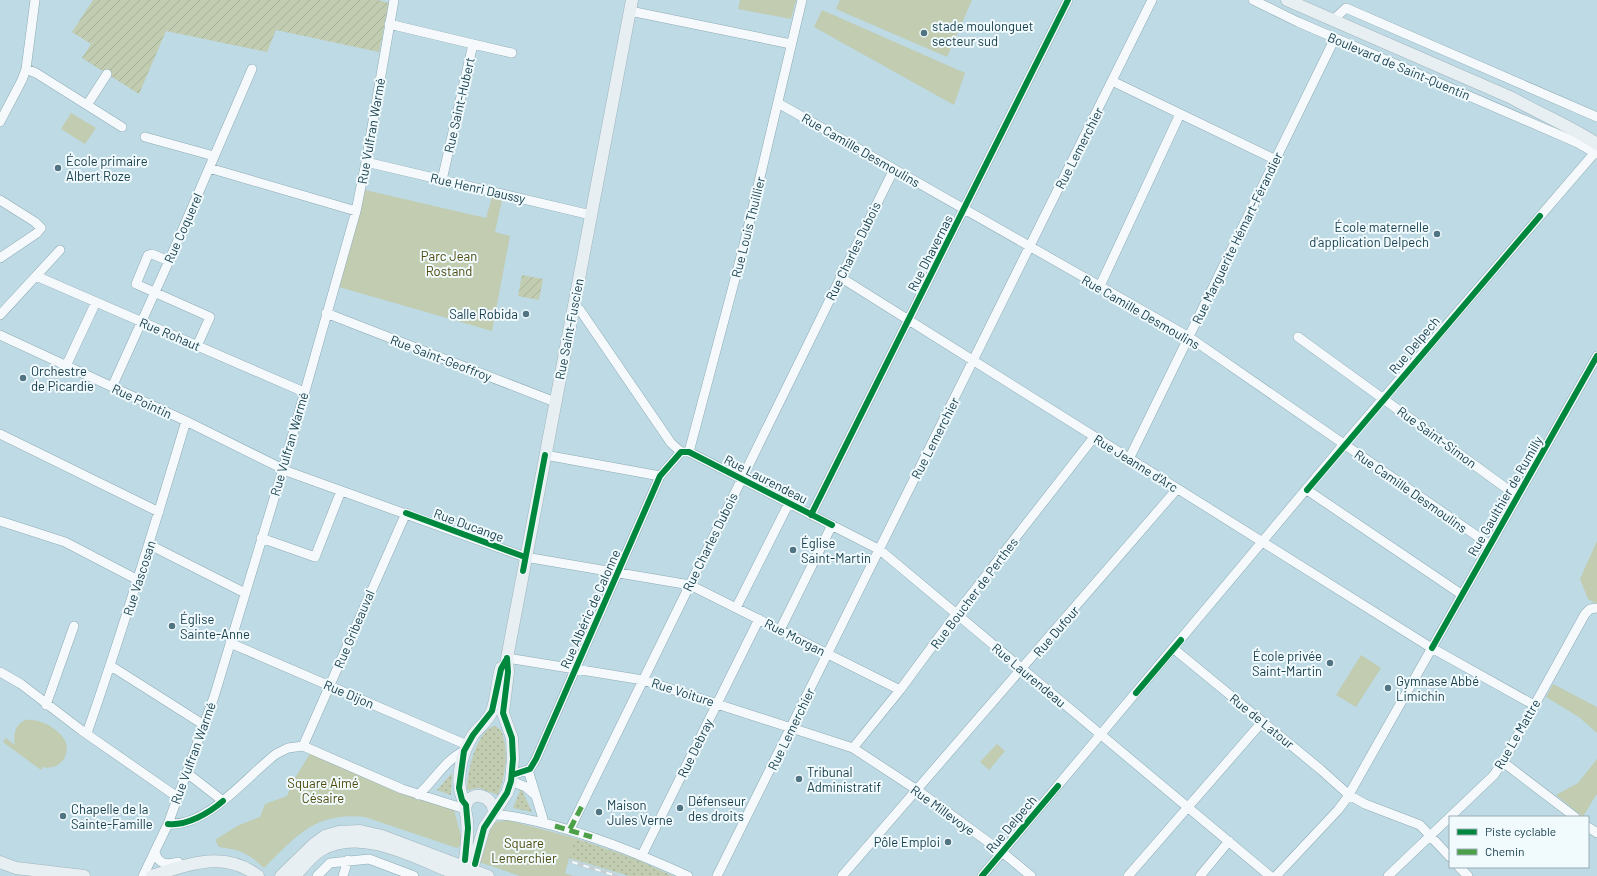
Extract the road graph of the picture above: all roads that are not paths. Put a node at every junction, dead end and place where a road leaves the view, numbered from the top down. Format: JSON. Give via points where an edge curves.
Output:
{"nodes":[{"id":1,"x":35,"y":0,"type":"edge"},
{"id":2,"x":394,"y":0,"type":"edge"},
{"id":3,"x":802,"y":0,"type":"edge"},
{"id":4,"x":1068,"y":0,"type":"edge"},
{"id":5,"x":1152,"y":0,"type":"edge"},
{"id":6,"x":1253,"y":0,"type":"edge"},
{"id":7,"x":1289,"y":0,"type":"edge"},
{"id":8,"x":630,"y":5,"type":"edge"},
{"id":9,"x":1265,"y":5,"type":"junction"},
{"id":10,"x":1332,"y":20,"type":"junction"},
{"id":11,"x":389,"y":24,"type":"junction"},
{"id":12,"x":1335,"y":38,"type":"junction"},
{"id":13,"x":473,"y":44,"type":"junction"},
{"id":14,"x":791,"y":44,"type":"junction"},
{"id":15,"x":512,"y":53,"type":"dead end"},
{"id":16,"x":26,"y":69,"type":"junction"},
{"id":17,"x":252,"y":69,"type":"dead end"},
{"id":18,"x":107,"y":74,"type":"dead end"},
{"id":19,"x":1112,"y":81,"type":"junction"},
{"id":20,"x":1517,"y":101,"type":"junction"},
{"id":21,"x":778,"y":103,"type":"junction"},
{"id":22,"x":87,"y":105,"type":"junction"},
{"id":23,"x":1180,"y":114,"type":"junction"},
{"id":24,"x":1597,"y":117,"type":"edge"},
{"id":25,"x":0,"y":122,"type":"edge"},
{"id":26,"x":122,"y":127,"type":"dead end"},
{"id":27,"x":1545,"y":129,"type":"junction"},
{"id":28,"x":1597,"y":135,"type":"edge"},
{"id":29,"x":145,"y":137,"type":"dead end"},
{"id":30,"x":1596,"y":150,"type":"edge"},
{"id":31,"x":214,"y":156,"type":"junction"},
{"id":32,"x":1276,"y":160,"type":"junction"},
{"id":33,"x":366,"y":162,"type":"junction"},
{"id":34,"x":209,"y":168,"type":"junction"},
{"id":35,"x":894,"y":169,"type":"junction"},
{"id":36,"x":442,"y":180,"type":"junction"},
{"id":37,"x":0,"y":200,"type":"edge"},
{"id":38,"x":964,"y":209,"type":"junction"},
{"id":39,"x":356,"y":211,"type":"junction"},
{"id":40,"x":591,"y":215,"type":"junction"},
{"id":41,"x":1029,"y":247,"type":"junction"},
{"id":42,"x":60,"y":250,"type":"dead end"},
{"id":43,"x":0,"y":258,"type":"edge"},
{"id":44,"x":169,"y":261,"type":"junction"},
{"id":45,"x":36,"y":276,"type":"junction"},
{"id":46,"x":840,"y":277,"type":"junction"},
{"id":47,"x":1100,"y":288,"type":"junction"},
{"id":48,"x":154,"y":294,"type":"junction"},
{"id":49,"x":96,"y":302,"type":"junction"},
{"id":50,"x":573,"y":306,"type":"junction"},
{"id":51,"x":326,"y":313,"type":"junction"},
{"id":52,"x":0,"y":315,"type":"edge"},
{"id":53,"x":908,"y":320,"type":"junction"},
{"id":54,"x":142,"y":322,"type":"junction"},
{"id":55,"x":0,"y":335,"type":"edge"},
{"id":56,"x":1298,"y":337,"type":"dead end"},
{"id":57,"x":1189,"y":338,"type":"junction"},
{"id":58,"x":197,"y":346,"type":"junction"},
{"id":59,"x":1597,"y":356,"type":"edge"},
{"id":60,"x":974,"y":361,"type":"junction"},
{"id":61,"x":66,"y":366,"type":"junction"},
{"id":62,"x":112,"y":387,"type":"junction"},
{"id":63,"x":304,"y":392,"type":"junction"},
{"id":64,"x":1384,"y":399,"type":"junction"},
{"id":65,"x":555,"y":402,"type":"junction"},
{"id":66,"x":186,"y":421,"type":"junction"},
{"id":67,"x":0,"y":434,"type":"edge"},
{"id":68,"x":1094,"y":437,"type":"junction"},
{"id":69,"x":1344,"y":444,"type":"junction"},
{"id":70,"x":685,"y":452,"type":"junction"},
{"id":71,"x":545,"y":455,"type":"junction"},
{"id":72,"x":1129,"y":459,"type":"junction"},
{"id":73,"x":283,"y":469,"type":"junction"},
{"id":74,"x":660,"y":476,"type":"junction"},
{"id":75,"x":741,"y":479,"type":"junction"},
{"id":76,"x":1178,"y":489,"type":"junction"},
{"id":77,"x":1307,"y":490,"type":"junction"},
{"id":78,"x":341,"y":491,"type":"junction"},
{"id":79,"x":1517,"y":496,"type":"junction"},
{"id":80,"x":789,"y":503,"type":"junction"},
{"id":81,"x":159,"y":512,"type":"junction"},
{"id":82,"x":406,"y":513,"type":"junction"},
{"id":83,"x":811,"y":515,"type":"junction"},
{"id":84,"x":0,"y":521,"type":"edge"},
{"id":85,"x":832,"y":525,"type":"junction"},
{"id":86,"x":261,"y":538,"type":"junction"},
{"id":87,"x":1262,"y":542,"type":"junction"},
{"id":88,"x":150,"y":544,"type":"junction"},
{"id":89,"x":1490,"y":545,"type":"junction"},
{"id":90,"x":880,"y":550,"type":"junction"},
{"id":91,"x":525,"y":557,"type":"junction"},
{"id":92,"x":618,"y":572,"type":"junction"},
{"id":93,"x":138,"y":580,"type":"junction"},
{"id":94,"x":690,"y":585,"type":"junction"},
{"id":95,"x":245,"y":593,"type":"junction"},
{"id":96,"x":1462,"y":594,"type":"junction"},
{"id":97,"x":736,"y":608,"type":"junction"},
{"id":98,"x":1594,"y":608,"type":"edge"},
{"id":99,"x":956,"y":614,"type":"junction"},
{"id":100,"x":759,"y":619,"type":"junction"},
{"id":101,"x":74,"y":626,"type":"dead end"},
{"id":102,"x":780,"y":630,"type":"junction"},
{"id":103,"x":230,"y":643,"type":"junction"},
{"id":104,"x":1432,"y":648,"type":"junction"},
{"id":105,"x":1174,"y":649,"type":"junction"},
{"id":106,"x":828,"y":654,"type":"junction"},
{"id":107,"x":507,"y":658,"type":"junction"},
{"id":108,"x":111,"y":666,"type":"junction"},
{"id":109,"x":575,"y":669,"type":"junction"},
{"id":110,"x":1023,"y":669,"type":"junction"},
{"id":111,"x":0,"y":672,"type":"edge"},
{"id":112,"x":643,"y":680,"type":"junction"},
{"id":113,"x":330,"y":686,"type":"junction"},
{"id":114,"x":900,"y":690,"type":"junction"},
{"id":115,"x":717,"y":704,"type":"junction"},
{"id":116,"x":46,"y":705,"type":"junction"},
{"id":117,"x":498,"y":705,"type":"junction"},
{"id":118,"x":1534,"y":705,"type":"junction"},
{"id":119,"x":488,"y":718,"type":"junction"},
{"id":120,"x":505,"y":722,"type":"junction"},
{"id":121,"x":1262,"y":722,"type":"junction"},
{"id":122,"x":204,"y":724,"type":"junction"},
{"id":123,"x":792,"y":728,"type":"junction"},
{"id":124,"x":87,"y":733,"type":"junction"},
{"id":125,"x":1101,"y":735,"type":"junction"},
{"id":126,"x":303,"y":746,"type":"junction"},
{"id":127,"x":466,"y":748,"type":"junction"},
{"id":128,"x":853,"y":748,"type":"junction"},
{"id":129,"x":1503,"y":762,"type":"junction"},
{"id":130,"x":528,"y":770,"type":"junction"},
{"id":131,"x":187,"y":773,"type":"junction"},
{"id":132,"x":511,"y":778,"type":"junction"},
{"id":133,"x":917,"y":790,"type":"junction"},
{"id":134,"x":178,"y":795,"type":"junction"},
{"id":135,"x":418,"y":795,"type":"junction"},
{"id":136,"x":535,"y":795,"type":"junction"},
{"id":137,"x":1349,"y":795,"type":"junction"},
{"id":138,"x":223,"y":801,"type":"junction"},
{"id":139,"x":1188,"y":807,"type":"junction"},
{"id":140,"x":466,"y":810,"type":"junction"},
{"id":141,"x":492,"y":816,"type":"junction"},
{"id":142,"x":1451,"y":816,"type":"edge"},
{"id":143,"x":1574,"y":816,"type":"edge"},
{"id":144,"x":1449,"y":818,"type":"edge"},
{"id":145,"x":543,"y":823,"type":"junction"},
{"id":146,"x":168,"y":824,"type":"junction"},
{"id":147,"x":1589,"y":828,"type":"edge"},
{"id":148,"x":570,"y":829,"type":"junction"},
{"id":149,"x":1597,"y":834,"type":"edge"},
{"id":150,"x":1430,"y":836,"type":"junction"},
{"id":151,"x":1229,"y":841,"type":"junction"},
{"id":152,"x":155,"y":852,"type":"junction"},
{"id":153,"x":1002,"y":852,"type":"junction"},
{"id":154,"x":642,"y":856,"type":"junction"},
{"id":155,"x":1449,"y":856,"type":"edge"},
{"id":156,"x":348,"y":860,"type":"junction"},
{"id":157,"x":223,"y":862,"type":"junction"},
{"id":158,"x":3,"y":864,"type":"edge"},
{"id":159,"x":186,"y":865,"type":"junction"},
{"id":160,"x":1460,"y":868,"type":"edge"},
{"id":161,"x":466,"y":873,"type":"edge"},
{"id":162,"x":84,"y":876,"type":"edge"},
{"id":163,"x":143,"y":876,"type":"edge"},
{"id":164,"x":152,"y":876,"type":"edge"},
{"id":165,"x":245,"y":876,"type":"edge"},
{"id":166,"x":258,"y":876,"type":"edge"},
{"id":167,"x":281,"y":876,"type":"edge"},
{"id":168,"x":295,"y":876,"type":"edge"},
{"id":169,"x":317,"y":876,"type":"edge"},
{"id":170,"x":344,"y":876,"type":"edge"},
{"id":171,"x":414,"y":876,"type":"edge"},
{"id":172,"x":488,"y":876,"type":"edge"},
{"id":173,"x":688,"y":876,"type":"edge"},
{"id":174,"x":717,"y":876,"type":"edge"},
{"id":175,"x":842,"y":876,"type":"edge"},
{"id":176,"x":982,"y":876,"type":"edge"},
{"id":177,"x":1031,"y":876,"type":"edge"},
{"id":178,"x":1128,"y":876,"type":"edge"},
{"id":179,"x":1200,"y":876,"type":"edge"},
{"id":180,"x":1270,"y":876,"type":"edge"},
{"id":181,"x":1276,"y":876,"type":"edge"},
{"id":182,"x":1388,"y":876,"type":"edge"},
{"id":183,"x":1468,"y":876,"type":"edge"}],
"edges":[{"from":1,"to":16,"type":"street"},
{"from":2,"to":11,"type":"street","name":"Rue Vulfran Warmé"},
{"from":3,"to":14,"type":"street","name":"Rue Louis Thuillier"},
{"from":4,"to":38,"type":"street","name":"Rue Dhavernas"},
{"from":5,"to":19,"type":"street","name":"Rue Lemerchier"},
{"from":6,"to":9,"type":"street","name":"Boulevard de Saint-Quentin"},
{"from":7,"to":9,"type":"street","via":[[1284,7]]},
{"from":7,"to":10,"type":"main road","name":"Boulevard de Saint-Quentin"},
{"from":8,"to":14,"type":"street"},
{"from":8,"to":40,"type":"main road","name":"Rue Saint-Fuscien"},
{"from":9,"to":12,"type":"street","name":"Boulevard de Saint-Quentin"},
{"from":10,"to":20,"type":"main road","name":"Boulevard de Saint-Quentin"},
{"from":10,"to":24,"type":"street","name":"Boulevard de Saint-Quentin","via":[[1346,8]]},
{"from":11,"to":13,"type":"street","name":"Rue Saint-Hubert"},
{"from":11,"to":33,"type":"street","name":"Rue Vulfran Warmé"},
{"from":12,"to":27,"type":"street","name":"Boulevard de Saint-Quentin"},
{"from":12,"to":32,"type":"street","name":"Rue Marguerite Hémart-Férandier"},
{"from":13,"to":15,"type":"street"},
{"from":13,"to":36,"type":"street","name":"Rue Saint-Hubert"},
{"from":14,"to":21,"type":"street","name":"Rue Louis Thuillier"},
{"from":16,"to":22,"type":"street"},
{"from":16,"to":25,"type":"street"},
{"from":17,"to":31,"type":"street","name":"Rue Coquerel"},
{"from":18,"to":22,"type":"street"},
{"from":19,"to":23,"type":"street"},
{"from":19,"to":41,"type":"street","name":"Rue Lemerchier"},
{"from":20,"to":27,"type":"street","name":"Boulevard de Saint-Quentin"},
{"from":20,"to":28,"type":"main road","name":"Boulevard de Saint-Quentin","via":[[1529,102]]},
{"from":20,"to":30,"type":"main road","name":"Boulevard de Saint-Quentin","via":[[1583,134]]},
{"from":21,"to":35,"type":"street","name":"Rue Camille Desmoulins"},
{"from":21,"to":70,"type":"street","name":"Rue Louis Thuillier","via":[[732,294]]},
{"from":22,"to":26,"type":"street"},
{"from":23,"to":32,"type":"street"},
{"from":23,"to":47,"type":"street"},
{"from":27,"to":30,"type":"street","name":"Boulevard de Saint-Quentin"},
{"from":29,"to":31,"type":"street"},
{"from":30,"to":64,"type":"street","name":"Rue Delpech"},
{"from":31,"to":34,"type":"street","name":"Rue Coquerel"},
{"from":32,"to":57,"type":"street","name":"Rue Marguerite Hémart-Férandier"},
{"from":33,"to":36,"type":"street","name":"Rue Henri Daussy"},
{"from":33,"to":39,"type":"street","name":"Rue Vulfran Warmé"},
{"from":34,"to":39,"type":"street"},
{"from":34,"to":44,"type":"street","name":"Rue Coquerel"},
{"from":35,"to":38,"type":"street","name":"Rue Camille Desmoulins"},
{"from":35,"to":46,"type":"street","name":"Rue Charles Dubois"},
{"from":36,"to":40,"type":"street","name":"Rue Henri Daussy"},
{"from":37,"to":43,"type":"street","via":[[41,228]]},
{"from":38,"to":41,"type":"street","name":"Rue Camille Desmoulins"},
{"from":38,"to":53,"type":"street","name":"Rue Dhavernas"},
{"from":39,"to":51,"type":"street","name":"Rue Vulfran Warmé"},
{"from":40,"to":50,"type":"main road","name":"Rue Saint-Fuscien"},
{"from":41,"to":47,"type":"street","name":"Rue Camille Desmoulins"},
{"from":41,"to":60,"type":"street","name":"Rue Lemerchier"},
{"from":42,"to":45,"type":"street"},
{"from":44,"to":48,"type":"street","name":"Rue Coquerel"},
{"from":44,"to":48,"type":"street","via":[[152,254],[148,255],[136,284]]},
{"from":45,"to":49,"type":"street","name":"Rue Rohaut"},
{"from":45,"to":52,"type":"street"},
{"from":46,"to":53,"type":"street","name":"Rue Jeanne d'Arc"},
{"from":46,"to":75,"type":"street","name":"Rue Charles Dubois"},
{"from":47,"to":57,"type":"street","name":"Rue Camille Desmoulins"},
{"from":48,"to":54,"type":"street","name":"Rue Coquerel"},
{"from":48,"to":58,"type":"street","via":[[210,317]]},
{"from":49,"to":54,"type":"street","name":"Rue Rohaut"},
{"from":49,"to":61,"type":"street"},
{"from":50,"to":65,"type":"main road","name":"Rue Saint-Fuscien"},
{"from":50,"to":70,"type":"street","name":"Rue Laurendeau","via":[[580,310],[671,443]]},
{"from":51,"to":63,"type":"street","name":"Rue Vulfran Warmé"},
{"from":51,"to":65,"type":"street","name":"Rue Saint-Geoffroy"},
{"from":53,"to":60,"type":"street","name":"Rue Jeanne d'Arc"},
{"from":53,"to":83,"type":"street","name":"Rue Dhavernas"},
{"from":54,"to":58,"type":"street","name":"Rue Rohaut"},
{"from":54,"to":62,"type":"street","name":"Rue Coquerel"},
{"from":55,"to":61,"type":"street","name":"Rue Pointin"},
{"from":56,"to":64,"type":"street","name":"Rue Saint-Simon"},
{"from":57,"to":69,"type":"street","name":"Rue Camille Desmoulins"},
{"from":57,"to":72,"type":"street","name":"Rue Marguerite Hémart-Férandier"},
{"from":58,"to":63,"type":"street","name":"Rue Rohaut"},
{"from":59,"to":79,"type":"street","name":"Rue Gaulthier de Rumilly"},
{"from":60,"to":68,"type":"street","name":"Rue Jeanne d'Arc"},
{"from":60,"to":90,"type":"street","name":"Rue Lemerchier"},
{"from":61,"to":62,"type":"street","name":"Rue Pointin"},
{"from":62,"to":66,"type":"street","name":"Rue Pointin"},
{"from":63,"to":73,"type":"street","name":"Rue Vulfran Warmé"},
{"from":64,"to":69,"type":"street","name":"Rue Delpech"},
{"from":64,"to":79,"type":"street","name":"Rue Saint-Simon"},
{"from":65,"to":71,"type":"main road","name":"Rue Saint-Fuscien"},
{"from":66,"to":73,"type":"street","name":"Rue Pointin"},
{"from":66,"to":81,"type":"street","name":"Rue Vascosan"},
{"from":67,"to":81,"type":"street"},
{"from":68,"to":72,"type":"street","name":"Rue Jeanne d'Arc"},
{"from":68,"to":99,"type":"street","name":"Rue Boucher de Perthes"},
{"from":69,"to":77,"type":"street","name":"Rue Delpech"},
{"from":69,"to":89,"type":"street","name":"Rue Camille Desmoulins"},
{"from":70,"to":74,"type":"street","name":"Rue Albéric de Calonne"},
{"from":70,"to":75,"type":"street","name":"Rue Laurendeau"},
{"from":71,"to":74,"type":"street"},
{"from":71,"to":91,"type":"main road","name":"Rue Saint-Fuscien"},
{"from":72,"to":76,"type":"street","name":"Rue Jeanne d'Arc"},
{"from":73,"to":78,"type":"street","name":"Rue Ducange"},
{"from":73,"to":86,"type":"street","name":"Rue Vulfran Warmé"},
{"from":74,"to":92,"type":"street","name":"Rue Albéric de Calonne"},
{"from":75,"to":80,"type":"street","name":"Rue Laurendeau"},
{"from":75,"to":94,"type":"street","name":"Rue Charles Dubois"},
{"from":76,"to":87,"type":"street","name":"Rue Jeanne d'Arc"},
{"from":76,"to":110,"type":"street","name":"Rue Dufour"},
{"from":77,"to":87,"type":"street","name":"Rue Delpech"},
{"from":77,"to":96,"type":"street"},
{"from":78,"to":82,"type":"street","name":"Rue Ducange"},
{"from":78,"to":86,"type":"street","via":[[315,556]]},
{"from":79,"to":89,"type":"street","name":"Rue Gaulthier de Rumilly"},
{"from":80,"to":83,"type":"street","name":"Rue Laurendeau"},
{"from":80,"to":97,"type":"street"},
{"from":81,"to":88,"type":"street","name":"Rue Vascosan"},
{"from":82,"to":91,"type":"street","name":"Rue Ducange"},
{"from":82,"to":113,"type":"street","name":"Rue Gribeauval"},
{"from":83,"to":85,"type":"street","name":"Rue Laurendeau"},
{"from":84,"to":93,"type":"street","via":[[65,542]]},
{"from":85,"to":90,"type":"street","name":"Rue Laurendeau"},
{"from":85,"to":102,"type":"street"},
{"from":86,"to":95,"type":"street","name":"Rue Vulfran Warmé"},
{"from":87,"to":104,"type":"street","name":"Rue Jeanne d'Arc"},
{"from":87,"to":105,"type":"street","name":"Rue Delpech"},
{"from":88,"to":93,"type":"street","name":"Rue Vascosan"},
{"from":88,"to":95,"type":"street"},
{"from":89,"to":96,"type":"street","name":"Rue Gaulthier de Rumilly"},
{"from":90,"to":99,"type":"street","name":"Rue Laurendeau"},
{"from":90,"to":106,"type":"street","name":"Rue Lemerchier"},
{"from":91,"to":92,"type":"street","name":"Rue Ducange"},
{"from":91,"to":107,"type":"main road","name":"Rue Saint-Fuscien"},
{"from":92,"to":94,"type":"street","name":"Rue Morgan"},
{"from":92,"to":109,"type":"street","name":"Rue Albéric de Calonne"},
{"from":93,"to":108,"type":"street","name":"Rue Vascosan"},
{"from":94,"to":97,"type":"street","name":"Rue Morgan"},
{"from":94,"to":112,"type":"street","name":"Rue Charles Dubois"},
{"from":95,"to":103,"type":"street","name":"Rue Vulfran Warmé"},
{"from":96,"to":104,"type":"street","name":"Rue Gaulthier de Rumilly"},
{"from":97,"to":100,"type":"street","name":"Rue Morgan"},
{"from":98,"to":118,"type":"street","name":"Rue Le Mattre","via":[[1585,614]]},
{"from":99,"to":110,"type":"street","name":"Rue Laurendeau"},
{"from":99,"to":114,"type":"street","name":"Rue Boucher de Perthes"},
{"from":100,"to":102,"type":"street","name":"Rue Morgan"},
{"from":100,"to":115,"type":"street","name":"Rue Debray"},
{"from":101,"to":116,"type":"street"},
{"from":102,"to":106,"type":"street","name":"Rue Morgan"},
{"from":103,"to":113,"type":"street","name":"Rue Dijon"},
{"from":103,"to":122,"type":"street","name":"Rue Vulfran Warmé"},
{"from":104,"to":118,"type":"street","name":"Rue Jeanne d'Arc"},
{"from":104,"to":137,"type":"street","name":"Rue Gaulthier de Rumilly"},
{"from":105,"to":121,"type":"street","name":"Rue de Latour"},
{"from":105,"to":125,"type":"street","name":"Rue Delpech"},
{"from":106,"to":114,"type":"street","name":"Rue Morgan"},
{"from":106,"to":123,"type":"street","name":"Rue Lemerchier"},
{"from":107,"to":109,"type":"street","name":"Rue Voiture"},
{"from":107,"to":117,"type":"main road","name":"Rue Saint-Fuscien","via":[[508,672]]},
{"from":108,"to":122,"type":"street"},
{"from":108,"to":124,"type":"street","name":"Rue Vascosan"},
{"from":109,"to":112,"type":"street","name":"Rue Voiture"},
{"from":109,"to":130,"type":"street","name":"Rue Albéric de Calonne","via":[[536,759]]},
{"from":110,"to":125,"type":"street","name":"Rue Laurendeau"},
{"from":110,"to":133,"type":"street","name":"Rue Dufour"},
{"from":111,"to":116,"type":"street","via":[[21,684]]},
{"from":112,"to":115,"type":"street","name":"Rue Voiture"},
{"from":112,"to":148,"type":"street","name":"Rue Charles Dubois"},
{"from":113,"to":126,"type":"street","name":"Rue Gribeauval"},
{"from":113,"to":127,"type":"street","name":"Rue Dijon"},
{"from":114,"to":128,"type":"street","name":"Rue Boucher de Perthes"},
{"from":115,"to":123,"type":"street","name":"Rue Voiture"},
{"from":115,"to":154,"type":"street","name":"Rue Debray"},
{"from":116,"to":124,"type":"street"},
{"from":117,"to":119,"type":"main road"},
{"from":117,"to":120,"type":"main road"},
{"from":118,"to":129,"type":"street","name":"Rue Le Mattre"},
{"from":119,"to":120,"type":"main road"},
{"from":119,"to":127,"type":"main road","via":[[478,728]]},
{"from":120,"to":132,"type":"main road","via":[[512,738]]},
{"from":121,"to":137,"type":"street","name":"Rue de Latour"},
{"from":121,"to":139,"type":"street"},
{"from":122,"to":131,"type":"street","name":"Rue Vulfran Warmé"},
{"from":123,"to":128,"type":"street","name":"Rue Voiture"},
{"from":123,"to":174,"type":"street","name":"Rue Lemerchier"},
{"from":124,"to":134,"type":"street"},
{"from":125,"to":139,"type":"street","name":"Rue Laurendeau"},
{"from":125,"to":153,"type":"street","name":"Rue Delpech"},
{"from":126,"to":135,"type":"street"},
{"from":126,"to":138,"type":"street","via":[[288,748],[276,754]]},
{"from":127,"to":135,"type":"street","via":[[454,756]]},
{"from":127,"to":140,"type":"main road","via":[[460,788]]},
{"from":128,"to":133,"type":"street","name":"Rue Millevoye"},
{"from":129,"to":142,"type":"street","name":"Rue Le Mattre","via":[[1486,783]]},
{"from":129,"to":143,"type":"street"},
{"from":130,"to":132,"type":"street"},
{"from":130,"to":136,"type":"street"},
{"from":131,"to":134,"type":"street","name":"Rue Vulfran Warmé"},
{"from":131,"to":138,"type":"street"},
{"from":132,"to":136,"type":"street","via":[[526,786]]},
{"from":132,"to":141,"type":"main road","via":[[507,793]]},
{"from":133,"to":153,"type":"street","name":"Rue Millevoye"},
{"from":133,"to":175,"type":"street","name":"Rue Dufour"},
{"from":134,"to":146,"type":"street","name":"Rue Vulfran Warmé"},
{"from":135,"to":140,"type":"street"},
{"from":136,"to":145,"type":"street"},
{"from":137,"to":150,"type":"street","name":"Rue de Latour","via":[[1365,804],[1415,821]]},
{"from":137,"to":181,"type":"street","name":"Rue Gaulthier de Rumilly"},
{"from":138,"to":146,"type":"street","via":[[213,810],[194,818],[178,824]]},
{"from":139,"to":151,"type":"street","name":"Rue Laurendeau"},
{"from":139,"to":178,"type":"street"},
{"from":140,"to":141,"type":"main road","via":[[471,822],[478,824]]},
{"from":140,"to":141,"type":"main road","via":[[471,798],[480,795],[492,802]]},
{"from":140,"to":161,"type":"main road"},
{"from":141,"to":145,"type":"street","via":[[505,814]]},
{"from":141,"to":161,"type":"main road","via":[[482,832]]},
{"from":144,"to":150,"type":"street","name":"Rue Le Mattre"},
{"from":145,"to":148,"type":"street"},
{"from":146,"to":152,"type":"street","name":"Rue Vulfran Warmé"},
{"from":147,"to":149,"type":"street"},
{"from":148,"to":154,"type":"street"},
{"from":150,"to":155,"type":"street","name":"Rue de Latour"},
{"from":150,"to":182,"type":"street","name":"Rue Le Mattre"},
{"from":151,"to":179,"type":"street"},
{"from":151,"to":180,"type":"street","name":"Rue Laurendeau"},
{"from":152,"to":159,"type":"street","via":[[158,860],[164,864],[180,861]]},
{"from":152,"to":163,"type":"street","name":"Rue Vulfran Warmé"},
{"from":153,"to":176,"type":"street","name":"Rue Delpech"},
{"from":153,"to":177,"type":"street","name":"Rue Millevoye"},
{"from":154,"to":173,"type":"street"},
{"from":156,"to":169,"type":"street","via":[[330,863]]},
{"from":156,"to":170,"type":"street"},
{"from":156,"to":171,"type":"street","via":[[369,858]]},
{"from":157,"to":159,"type":"main road"},
{"from":157,"to":165,"type":"main road"},
{"from":157,"to":166,"type":"main road","via":[[243,865]]},
{"from":158,"to":162,"type":"main road"},
{"from":159,"to":164,"type":"main road"},
{"from":160,"to":183,"type":"street"},
{"from":161,"to":167,"type":"main road","via":[[372,833],[360,831],[338,832],[325,836]]},
{"from":161,"to":168,"type":"main road","via":[[380,844],[353,842],[334,844],[320,850]]},
{"from":161,"to":172,"type":"main road"}]}
